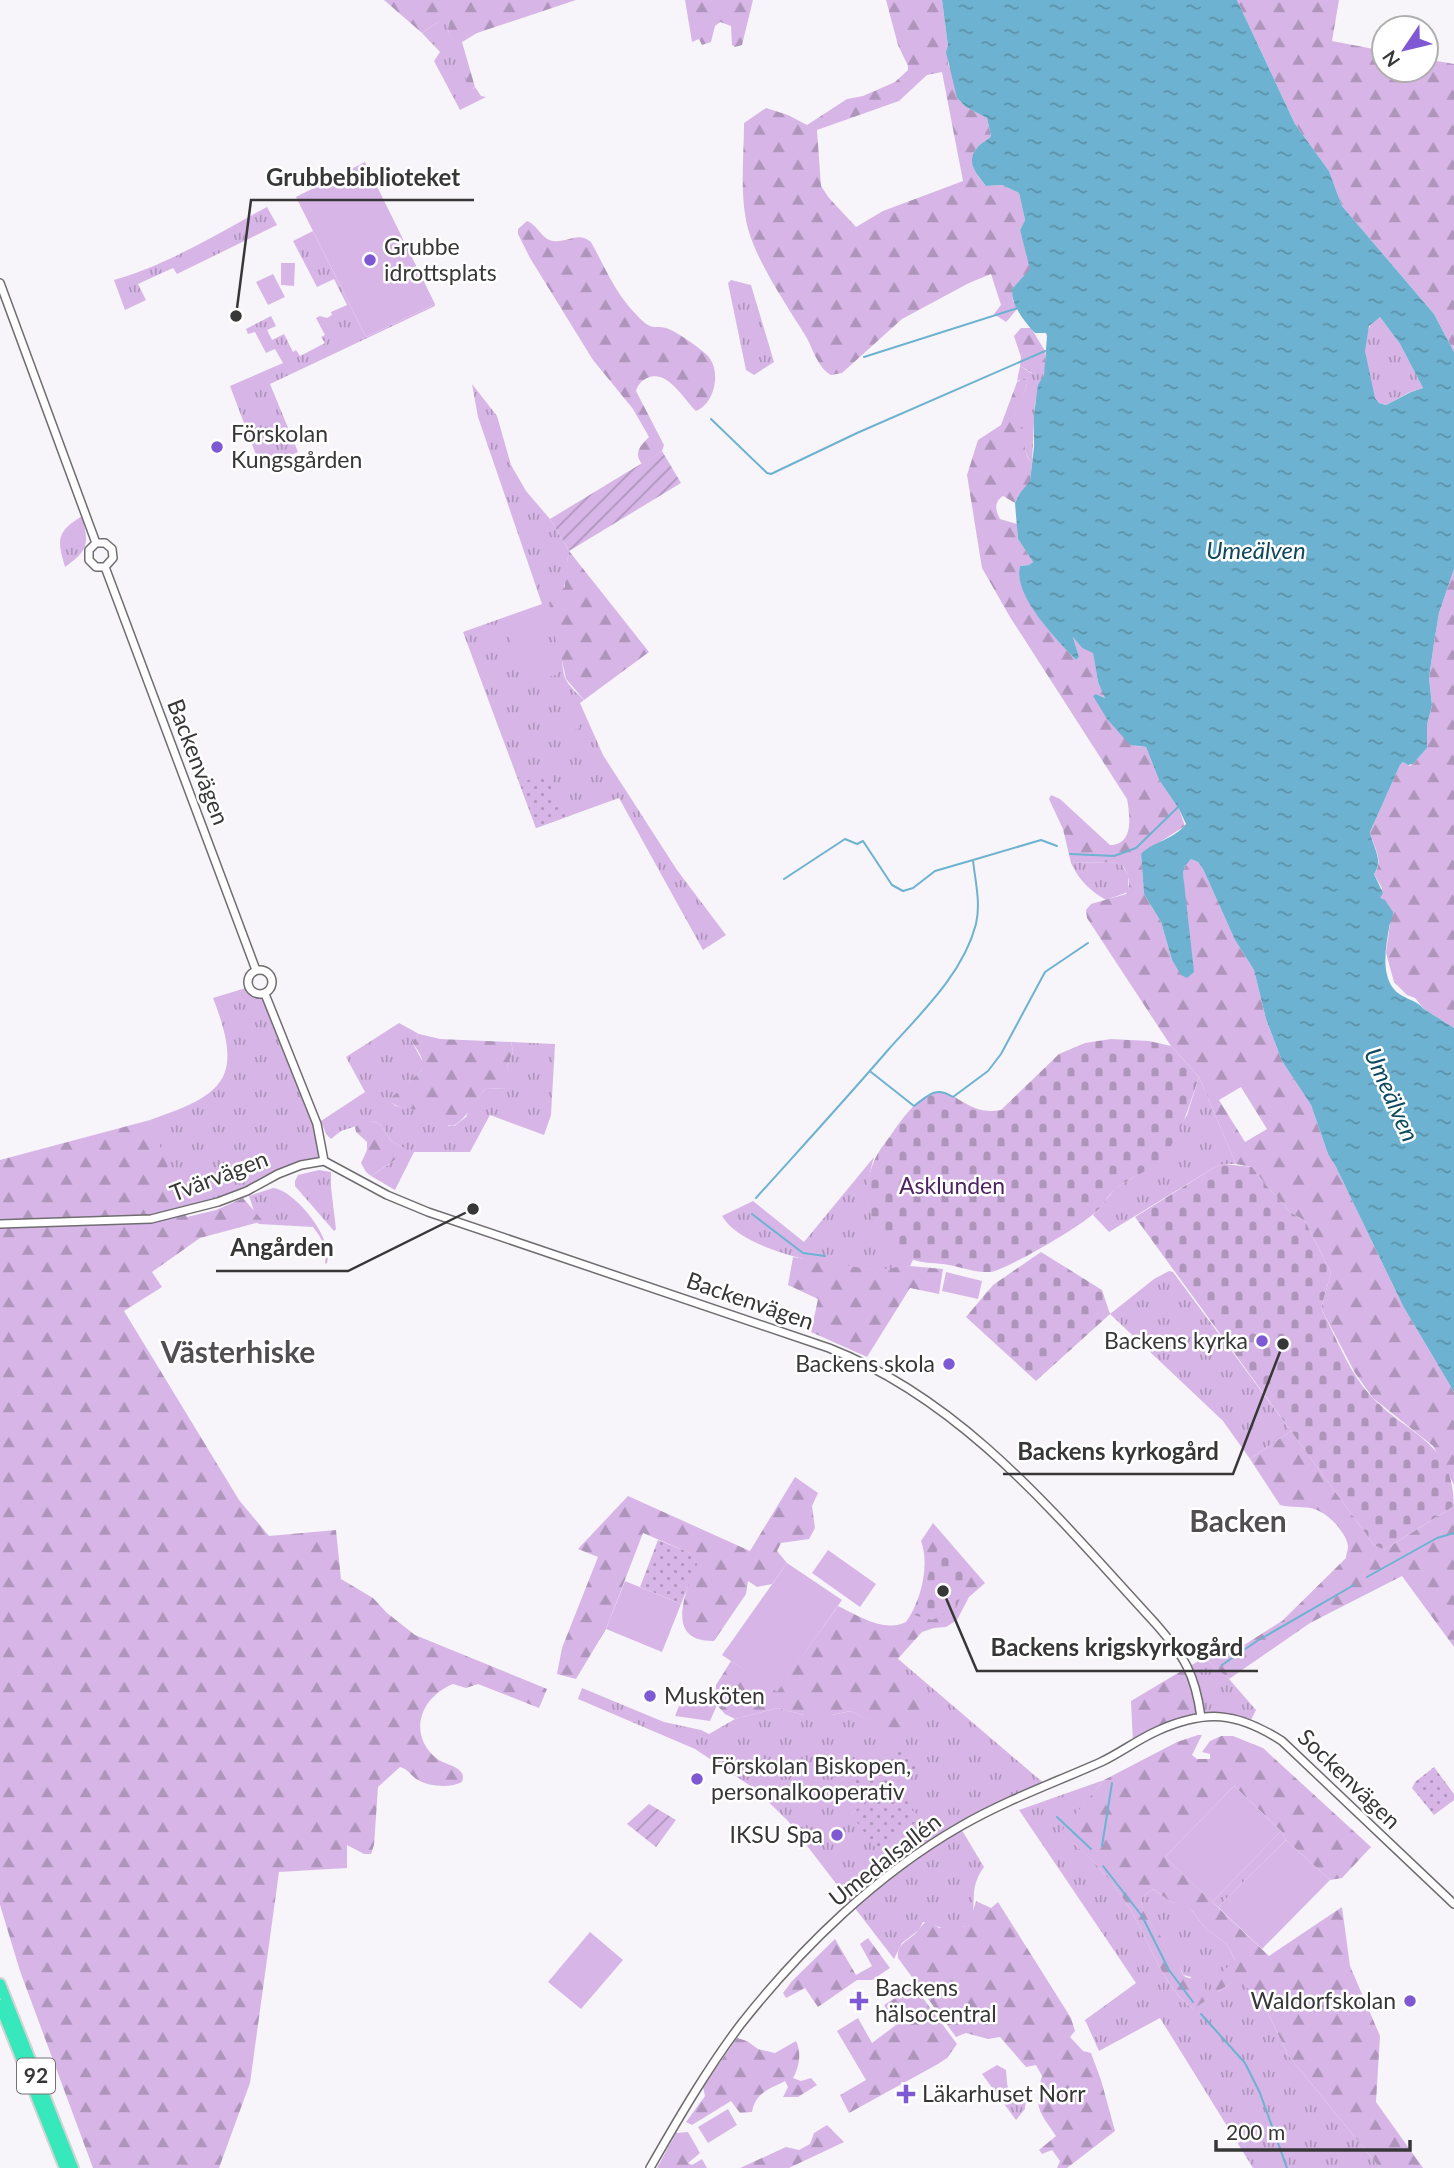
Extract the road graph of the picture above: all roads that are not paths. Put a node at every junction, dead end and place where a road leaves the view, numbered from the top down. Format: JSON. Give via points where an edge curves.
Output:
{"nodes":[{"id":1,"x":0,"y":282,"type":"edge"},
{"id":2,"x":96,"y":543,"type":"junction"},
{"id":3,"x":105,"y":567,"type":"junction"},
{"id":4,"x":256,"y":970,"type":"junction"},
{"id":5,"x":265,"y":994,"type":"junction"},
{"id":6,"x":324,"y":1161,"type":"junction"},
{"id":7,"x":0,"y":1224,"type":"edge"},
{"id":8,"x":1201,"y":1717,"type":"junction"},
{"id":9,"x":1454,"y":1904,"type":"edge"},
{"id":10,"x":0,"y":1984,"type":"edge"},
{"id":11,"x":0,"y":2005,"type":"edge"},
{"id":12,"x":65,"y":2168,"type":"edge"},
{"id":13,"x":73,"y":2168,"type":"edge"},
{"id":14,"x":650,"y":2168,"type":"edge"}],
"edges":[{"from":1,"to":2,"type":"street","name":"Backenvägen"},
{"from":2,"to":3,"type":"street","name":"Backenvägen","via":[[89,550],[89,560],[96,567]]},
{"from":2,"to":3,"type":"street","name":"Backenvägen","via":[[105,543],[112,550],[113,558]]},
{"from":3,"to":4,"type":"street","name":"Backenvägen"},
{"from":4,"to":5,"type":"street","name":"Backenvägen","via":[[266,971],[272,979]]},
{"from":4,"to":5,"type":"street","name":"Backenvägen","via":[[249,977],[249,987],[256,994]]},
{"from":5,"to":6,"type":"street","name":"Backenvägen","via":[[317,1124]]},
{"from":6,"to":7,"type":"street","name":"Tvärvägen","via":[[301,1165],[218,1202],[161,1218]]},
{"from":6,"to":8,"type":"street","name":"Backenvägen","via":[[428,1212],[829,1348],[890,1377],[940,1410],[1005,1463],[1155,1623],[1188,1667],[1198,1691]]},
{"from":8,"to":9,"type":"street","name":"Sockenvägen","via":[[1250,1722],[1282,1741]]},
{"from":8,"to":14,"type":"street","name":"Umedalsallén","via":[[1156,1731],[1106,1760],[1009,1800],[959,1826],[887,1876],[788,1967],[740,2026]]},
{"from":10,"to":13,"type":"highway","number":"92"},
{"from":11,"to":12,"type":"highway","number":"92"}]}
